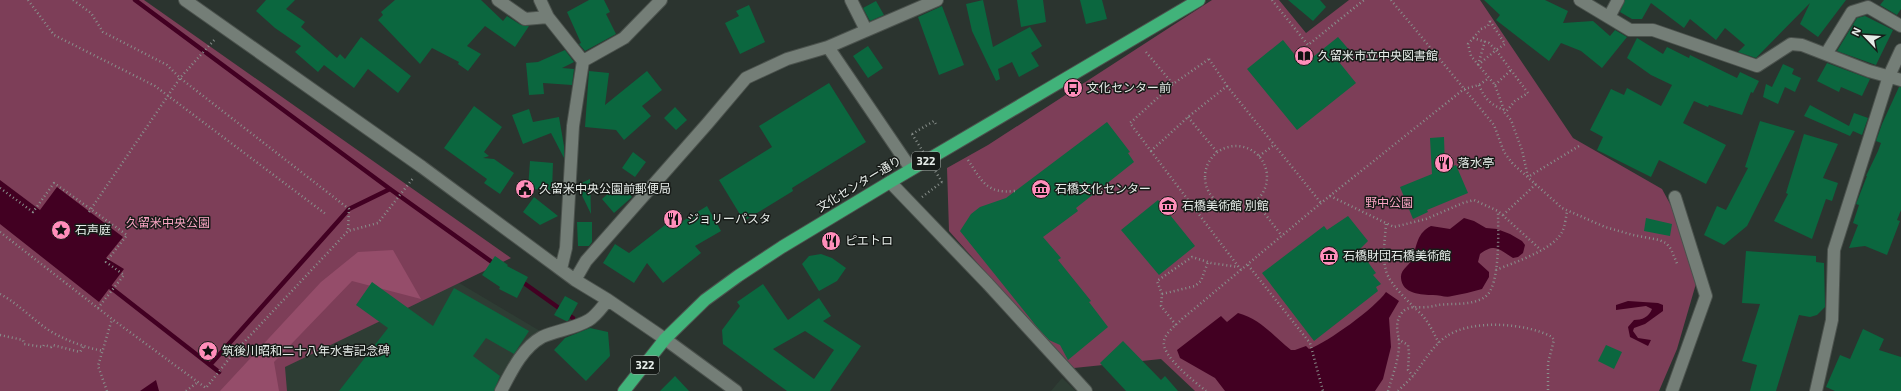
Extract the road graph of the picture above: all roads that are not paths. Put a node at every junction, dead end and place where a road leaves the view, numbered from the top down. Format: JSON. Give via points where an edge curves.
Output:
{"nodes":[{"id":1,"x":185,"y":0,"type":"edge"},
{"id":2,"x":498,"y":0,"type":"edge"},
{"id":3,"x":540,"y":0,"type":"edge"},
{"id":4,"x":661,"y":0,"type":"edge"},
{"id":5,"x":851,"y":0,"type":"edge"},
{"id":6,"x":937,"y":0,"type":"edge"},
{"id":7,"x":1200,"y":0,"type":"edge"},
{"id":8,"x":1580,"y":0,"type":"edge"},
{"id":9,"x":1618,"y":0,"type":"edge"},
{"id":10,"x":548,"y":17,"type":"junction"},
{"id":11,"x":1609,"y":17,"type":"junction"},
{"id":12,"x":1901,"y":26,"type":"edge"},
{"id":13,"x":866,"y":30,"type":"junction"},
{"id":14,"x":828,"y":47,"type":"junction"},
{"id":15,"x":1901,"y":50,"type":"edge"},
{"id":16,"x":1826,"y":54,"type":"junction"},
{"id":17,"x":582,"y":61,"type":"junction"},
{"id":18,"x":1889,"y":76,"type":"junction"},
{"id":19,"x":1901,"y":80,"type":"edge"},
{"id":20,"x":911,"y":169,"type":"junction"},
{"id":21,"x":890,"y":182,"type":"junction"},
{"id":22,"x":1675,"y":197,"type":"dead end"},
{"id":23,"x":561,"y":269,"type":"junction"},
{"id":24,"x":575,"y":280,"type":"junction"},
{"id":25,"x":608,"y":300,"type":"junction"},
{"id":26,"x":665,"y":339,"type":"junction"},
{"id":27,"x":501,"y":391,"type":"edge"},
{"id":28,"x":624,"y":391,"type":"edge"},
{"id":29,"x":736,"y":391,"type":"edge"},
{"id":30,"x":1086,"y":391,"type":"edge"},
{"id":31,"x":1672,"y":391,"type":"edge"},
{"id":32,"x":1816,"y":391,"type":"edge"}],
"edges":[{"from":1,"to":23,"type":"street","via":[[422,167]]},
{"from":2,"to":10,"type":"street","via":[[525,19]]},
{"from":3,"to":10,"type":"street"},
{"from":4,"to":17,"type":"street","via":[[624,38]]},
{"from":5,"to":13,"type":"street"},
{"from":6,"to":13,"type":"street"},
{"from":7,"to":20,"type":"highway","name":"文化センター通り","number":"322"},
{"from":8,"to":11,"type":"street"},
{"from":9,"to":11,"type":"street"},
{"from":10,"to":17,"type":"street"},
{"from":11,"to":16,"type":"street","via":[[1630,30],[1653,30],[1757,66],[1791,44],[1802,45]]},
{"from":12,"to":16,"type":"street","via":[[1868,7],[1852,12]]},
{"from":13,"to":14,"type":"street"},
{"from":14,"to":20,"type":"street"},
{"from":14,"to":24,"type":"street","via":[[787,59],[746,78],[586,261]]},
{"from":15,"to":18,"type":"street"},
{"from":16,"to":18,"type":"street"},
{"from":17,"to":23,"type":"street","via":[[573,126],[566,248]]},
{"from":18,"to":19,"type":"street"},
{"from":18,"to":32,"type":"street","via":[[1834,250],[1832,320]]},
{"from":20,"to":21,"type":"highway","name":"文化センター通り","number":"322"},
{"from":21,"to":26,"type":"highway","name":"文化センター通り","number":"322","via":[[738,276],[705,300]]},
{"from":21,"to":30,"type":"street"},
{"from":22,"to":31,"type":"street","via":[[1706,296]]},
{"from":23,"to":24,"type":"street"},
{"from":24,"to":25,"type":"street"},
{"from":25,"to":26,"type":"street"},
{"from":25,"to":27,"type":"street","via":[[590,320],[542,337],[513,367]]},
{"from":26,"to":28,"type":"highway","name":"文化センター通り","number":"322"},
{"from":26,"to":29,"type":"street"}]}
